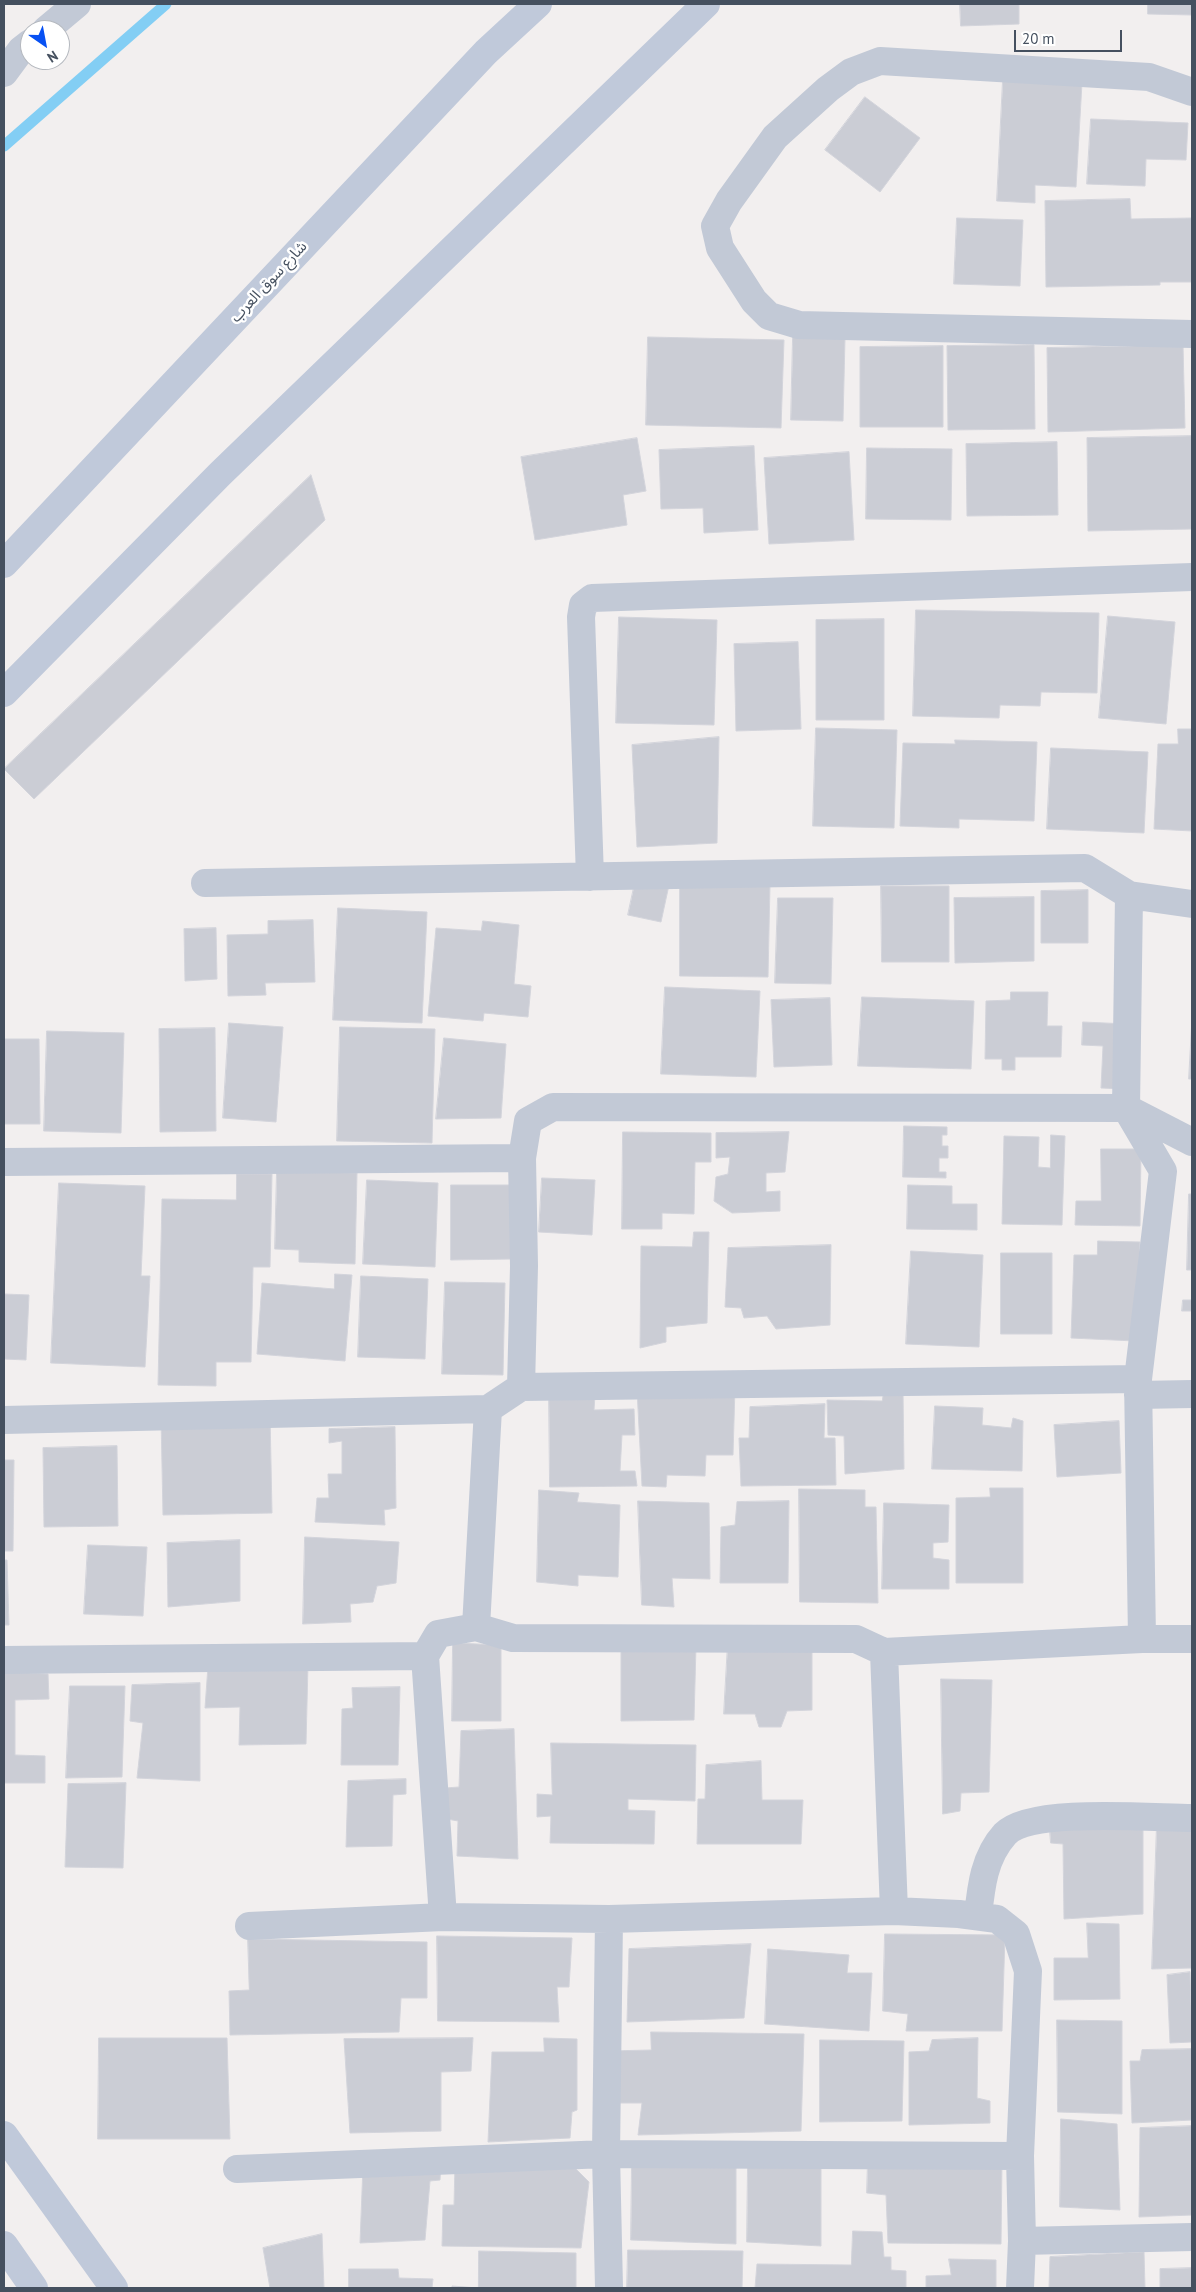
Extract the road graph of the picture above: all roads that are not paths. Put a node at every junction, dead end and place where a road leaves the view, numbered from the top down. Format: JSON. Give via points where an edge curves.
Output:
{"nodes":[{"id":1,"x":77,"y":4,"type":"edge"},
{"id":2,"x":538,"y":4,"type":"edge"},
{"id":3,"x":706,"y":4,"type":"edge"},
{"id":4,"x":58,"y":20,"type":"edge"},
{"id":5,"x":20,"y":51,"type":"edge"},
{"id":6,"x":4,"y":73,"type":"edge"},
{"id":7,"x":1192,"y":92,"type":"edge"},
{"id":8,"x":1192,"y":334,"type":"edge"},
{"id":9,"x":4,"y":564,"type":"edge"},
{"id":10,"x":1192,"y":577,"type":"edge"},
{"id":11,"x":4,"y":693,"type":"edge"},
{"id":12,"x":590,"y":877,"type":"junction"},
{"id":13,"x":205,"y":883,"type":"dead end"},
{"id":14,"x":1129,"y":895,"type":"junction"},
{"id":15,"x":1192,"y":904,"type":"edge"},
{"id":16,"x":1126,"y":1108,"type":"junction"},
{"id":17,"x":1192,"y":1142,"type":"edge"},
{"id":18,"x":522,"y":1158,"type":"junction"},
{"id":19,"x":4,"y":1162,"type":"edge"},
{"id":20,"x":521,"y":1386,"type":"junction"},
{"id":21,"x":1138,"y":1387,"type":"junction"},
{"id":22,"x":1192,"y":1394,"type":"edge"},
{"id":23,"x":488,"y":1409,"type":"junction"},
{"id":24,"x":4,"y":1420,"type":"edge"},
{"id":25,"x":476,"y":1627,"type":"junction"},
{"id":26,"x":1142,"y":1639,"type":"junction"},
{"id":27,"x":1192,"y":1639,"type":"edge"},
{"id":28,"x":884,"y":1652,"type":"junction"},
{"id":29,"x":424,"y":1656,"type":"junction"},
{"id":30,"x":4,"y":1660,"type":"edge"},
{"id":31,"x":1192,"y":1818,"type":"edge"},
{"id":32,"x":894,"y":1911,"type":"junction"},
{"id":33,"x":978,"y":1916,"type":"junction"},
{"id":34,"x":443,"y":1917,"type":"junction"},
{"id":35,"x":609,"y":1919,"type":"junction"},
{"id":36,"x":249,"y":1926,"type":"dead end"},
{"id":37,"x":4,"y":2135,"type":"edge"},
{"id":38,"x":606,"y":2154,"type":"junction"},
{"id":39,"x":1020,"y":2156,"type":"junction"},
{"id":40,"x":237,"y":2169,"type":"dead end"},
{"id":41,"x":1192,"y":2237,"type":"edge"},
{"id":42,"x":1022,"y":2241,"type":"junction"},
{"id":43,"x":4,"y":2246,"type":"edge"},
{"id":44,"x":34,"y":2288,"type":"edge"},
{"id":45,"x":114,"y":2288,"type":"edge"},
{"id":46,"x":609,"y":2288,"type":"edge"},
{"id":47,"x":1020,"y":2288,"type":"edge"}],
"edges":[{"from":1,"to":4,"type":"street"},
{"from":2,"to":9,"type":"main road","name":"شارع سوق العرب","via":[[486,52]]},
{"from":3,"to":11,"type":"main road","via":[[228,467]]},
{"from":5,"to":6,"type":"street"},
{"from":7,"to":8,"type":"street","via":[[1149,77],[880,60],[851,72],[775,137],[715,226],[720,248],[754,300],[769,316],[799,325]]},
{"from":10,"to":12,"type":"street","via":[[592,598],[583,605],[581,617]]},
{"from":12,"to":13,"type":"street"},
{"from":12,"to":14,"type":"street","via":[[1085,868]]},
{"from":14,"to":15,"type":"street"},
{"from":14,"to":16,"type":"street"},
{"from":16,"to":17,"type":"street"},
{"from":16,"to":18,"type":"street","via":[[553,1107],[528,1121]]},
{"from":16,"to":21,"type":"street","via":[[1163,1171]]},
{"from":18,"to":19,"type":"street"},
{"from":18,"to":20,"type":"street"},
{"from":20,"to":21,"type":"street"},
{"from":20,"to":23,"type":"street"},
{"from":21,"to":22,"type":"street"},
{"from":21,"to":26,"type":"street"},
{"from":23,"to":24,"type":"street"},
{"from":23,"to":25,"type":"street"},
{"from":25,"to":28,"type":"street","via":[[513,1638],[856,1640]]},
{"from":25,"to":29,"type":"street","via":[[438,1634]]},
{"from":26,"to":27,"type":"street"},
{"from":26,"to":28,"type":"street"},
{"from":28,"to":32,"type":"street"},
{"from":29,"to":30,"type":"street"},
{"from":29,"to":34,"type":"street"},
{"from":31,"to":33,"type":"street","via":[[1075,1816],[1034,1819],[1006,1833],[994,1849],[982,1877]]},
{"from":32,"to":33,"type":"street"},
{"from":32,"to":35,"type":"street"},
{"from":33,"to":39,"type":"street","via":[[997,1919],[1016,1934],[1028,1971]]},
{"from":34,"to":35,"type":"street"},
{"from":34,"to":36,"type":"street"},
{"from":35,"to":38,"type":"street"},
{"from":37,"to":45,"type":"main road"},
{"from":38,"to":39,"type":"street"},
{"from":38,"to":40,"type":"street"},
{"from":38,"to":46,"type":"street"},
{"from":39,"to":42,"type":"street"},
{"from":41,"to":42,"type":"street"},
{"from":42,"to":47,"type":"street"},
{"from":43,"to":44,"type":"main road"}]}
